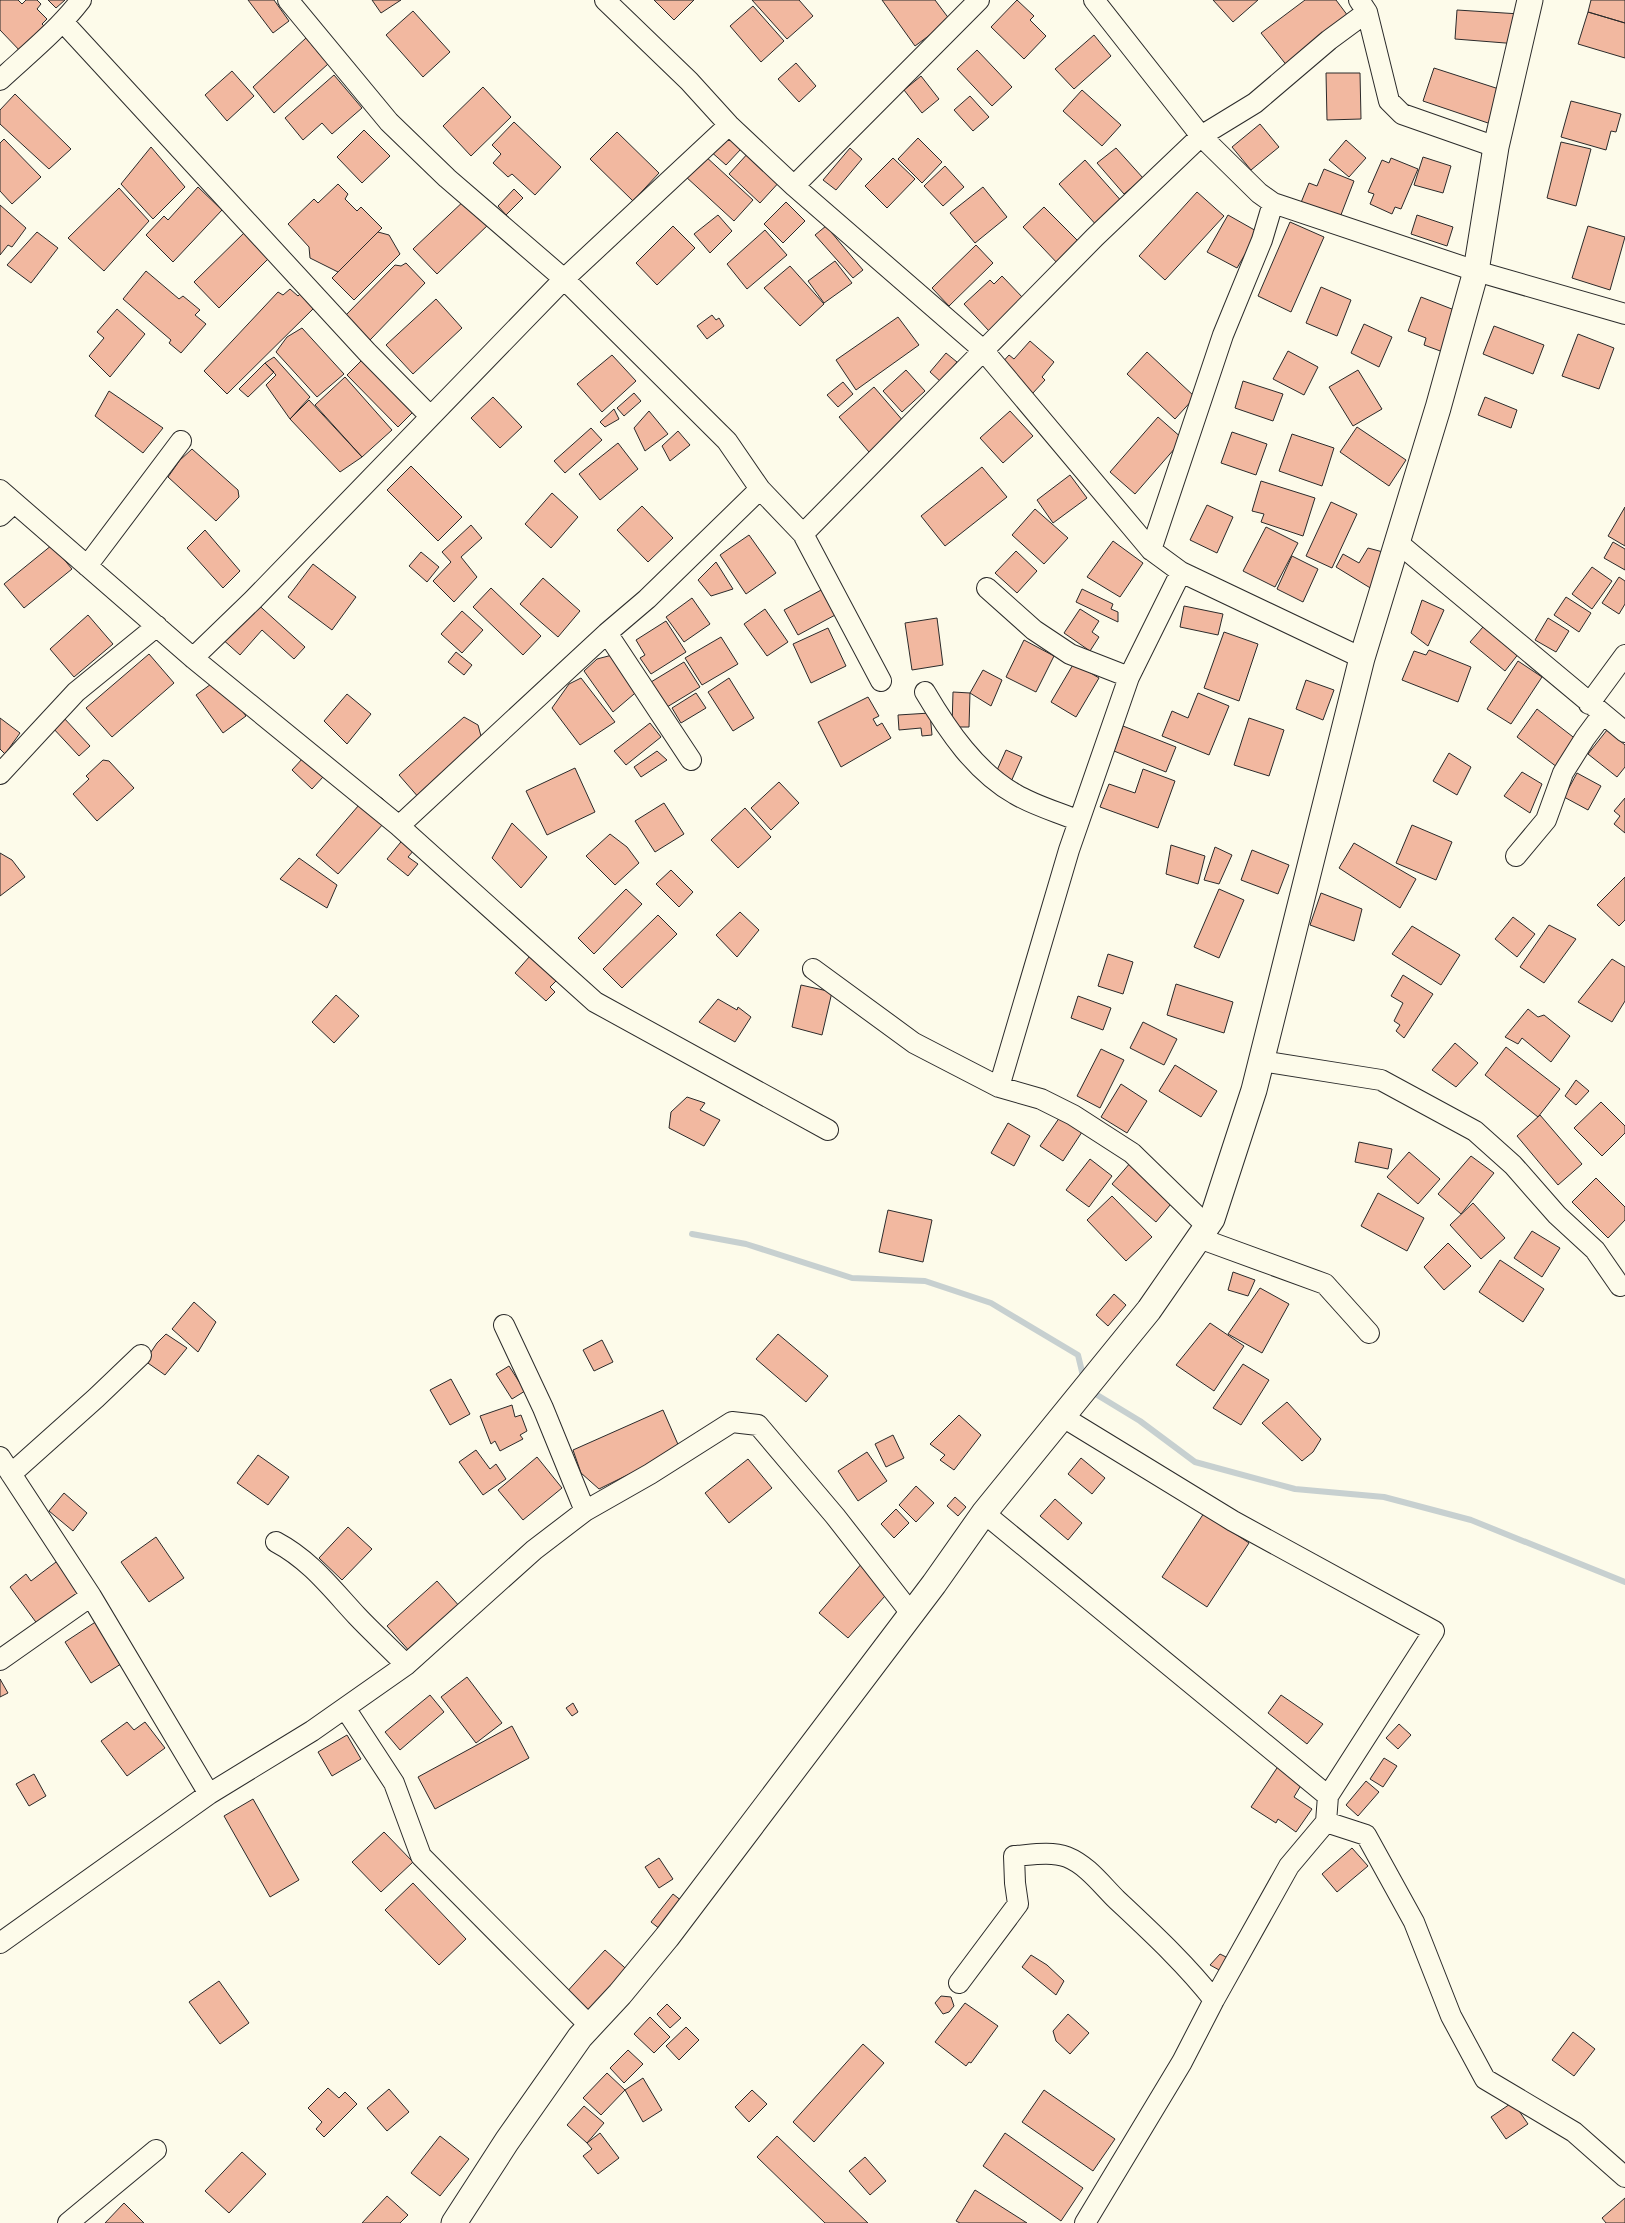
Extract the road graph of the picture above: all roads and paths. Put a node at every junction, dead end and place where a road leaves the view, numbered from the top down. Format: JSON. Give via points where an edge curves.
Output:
{"nodes":[{"id":1,"x":81,"y":0,"type":"edge"},
{"id":2,"x":288,"y":0,"type":"edge"},
{"id":3,"x":605,"y":0,"type":"edge"},
{"id":4,"x":978,"y":0,"type":"edge"},
{"id":5,"x":1094,"y":0,"type":"edge"},
{"id":6,"x":1530,"y":0,"type":"edge"},
{"id":7,"x":1363,"y":6,"type":"edge"},
{"id":8,"x":64,"y":23,"type":"junction"},
{"id":9,"x":0,"y":80,"type":"edge"},
{"id":10,"x":729,"y":125,"type":"junction"},
{"id":11,"x":1201,"y":136,"type":"junction"},
{"id":12,"x":1496,"y":147,"type":"junction"},
{"id":13,"x":794,"y":186,"type":"junction"},
{"id":14,"x":1273,"y":203,"type":"junction"},
{"id":15,"x":1476,"y":272,"type":"junction"},
{"id":16,"x":564,"y":279,"type":"junction"},
{"id":17,"x":1625,"y":314,"type":"edge"},
{"id":18,"x":982,"y":350,"type":"junction"},
{"id":19,"x":430,"y":416,"type":"junction"},
{"id":20,"x":181,"y":442,"type":"dead end"},
{"id":21,"x":760,"y":489,"type":"junction"},
{"id":22,"x":5,"y":503,"type":"edge"},
{"id":23,"x":802,"y":534,"type":"junction"},
{"id":24,"x":1398,"y":542,"type":"junction"},
{"id":25,"x":1151,"y":550,"type":"junction"},
{"id":26,"x":87,"y":566,"type":"junction"},
{"id":27,"x":1181,"y":572,"type":"junction"},
{"id":28,"x":987,"y":588,"type":"dead end"},
{"id":29,"x":157,"y":626,"type":"junction"},
{"id":30,"x":607,"y":633,"type":"junction"},
{"id":31,"x":1625,"y":655,"type":"edge"},
{"id":32,"x":193,"y":658,"type":"junction"},
{"id":33,"x":1362,"y":658,"type":"junction"},
{"id":34,"x":1128,"y":677,"type":"junction"},
{"id":35,"x":881,"y":681,"type":"dead end"},
{"id":36,"x":925,"y":692,"type":"dead end"},
{"id":37,"x":1596,"y":709,"type":"junction"},
{"id":38,"x":1625,"y":732,"type":"edge"},
{"id":39,"x":691,"y":760,"type":"dead end"},
{"id":40,"x":0,"y":774,"type":"edge"},
{"id":41,"x":1079,"y":821,"type":"junction"},
{"id":42,"x":399,"y":826,"type":"junction"},
{"id":43,"x":1516,"y":856,"type":"dead end"},
{"id":44,"x":813,"y":969,"type":"dead end"},
{"id":45,"x":1261,"y":1061,"type":"junction"},
{"id":46,"x":999,"y":1087,"type":"junction"},
{"id":47,"x":828,"y":1130,"type":"dead end"},
{"id":48,"x":1203,"y":1232,"type":"junction"},
{"id":49,"x":1620,"y":1286,"type":"dead end"},
{"id":50,"x":504,"y":1325,"type":"dead end"},
{"id":51,"x":1369,"y":1333,"type":"dead end"},
{"id":52,"x":141,"y":1355,"type":"dead end"},
{"id":53,"x":1063,"y":1417,"type":"junction"},
{"id":54,"x":0,"y":1457,"type":"edge"},
{"id":55,"x":11,"y":1474,"type":"junction"},
{"id":56,"x":585,"y":1511,"type":"junction"},
{"id":57,"x":984,"y":1514,"type":"junction"},
{"id":58,"x":276,"y":1542,"type":"dead end"},
{"id":59,"x":92,"y":1596,"type":"junction"},
{"id":60,"x":910,"y":1612,"type":"junction"},
{"id":61,"x":0,"y":1660,"type":"edge"},
{"id":62,"x":406,"y":1665,"type":"junction"},
{"id":63,"x":345,"y":1708,"type":"junction"},
{"id":64,"x":209,"y":1794,"type":"junction"},
{"id":65,"x":1328,"y":1796,"type":"junction"},
{"id":66,"x":1326,"y":1822,"type":"junction"},
{"id":67,"x":0,"y":1943,"type":"edge"},
{"id":68,"x":959,"y":1983,"type":"dead end"},
{"id":69,"x":1214,"y":2000,"type":"junction"},
{"id":70,"x":580,"y":2037,"type":"junction"},
{"id":71,"x":156,"y":2150,"type":"dead end"},
{"id":72,"x":1625,"y":2177,"type":"edge"},
{"id":73,"x":68,"y":2223,"type":"edge"},
{"id":74,"x":454,"y":2223,"type":"edge"},
{"id":75,"x":1085,"y":2223,"type":"edge"}],
"edges":[{"from":1,"to":8,"type":"street"},
{"from":2,"to":16,"type":"street","via":[[389,122],[447,178]]},
{"from":3,"to":10,"type":"street","via":[[689,81]]},
{"from":4,"to":13,"type":"street"},
{"from":5,"to":11,"type":"street"},
{"from":6,"to":12,"type":"street"},
{"from":7,"to":11,"type":"street","via":[[1329,40],[1255,103]]},
{"from":7,"to":12,"type":"street","via":[[1389,101],[1402,114]]},
{"from":8,"to":9,"type":"street"},
{"from":8,"to":19,"type":"street","via":[[347,331]]},
{"from":10,"to":13,"type":"street"},
{"from":10,"to":16,"type":"street"},
{"from":11,"to":14,"type":"street","via":[[1258,193]]},
{"from":11,"to":18,"type":"street"},
{"from":12,"to":15,"type":"street"},
{"from":13,"to":18,"type":"street"},
{"from":14,"to":15,"type":"street"},
{"from":14,"to":25,"type":"street","via":[[1262,240],[1223,335]]},
{"from":15,"to":17,"type":"street"},
{"from":15,"to":24,"type":"street"},
{"from":16,"to":19,"type":"street"},
{"from":16,"to":21,"type":"street","via":[[727,441]]},
{"from":18,"to":23,"type":"street"},
{"from":18,"to":25,"type":"street"},
{"from":19,"to":32,"type":"street"},
{"from":20,"to":26,"type":"street"},
{"from":21,"to":23,"type":"street"},
{"from":21,"to":30,"type":"street","via":[[647,599]]},
{"from":22,"to":26,"type":"street"},
{"from":23,"to":35,"type":"street"},
{"from":24,"to":33,"type":"street"},
{"from":24,"to":37,"type":"street"},
{"from":25,"to":27,"type":"street"},
{"from":26,"to":29,"type":"street"},
{"from":27,"to":33,"type":"street"},
{"from":27,"to":34,"type":"street"},
{"from":28,"to":34,"type":"street","via":[[1034,630],[1070,654]]},
{"from":29,"to":32,"type":"street"},
{"from":29,"to":40,"type":"street","via":[[76,692]]},
{"from":30,"to":39,"type":"street"},
{"from":30,"to":42,"type":"street"},
{"from":31,"to":37,"type":"street"},
{"from":32,"to":42,"type":"street"},
{"from":33,"to":45,"type":"street"},
{"from":34,"to":41,"type":"street"},
{"from":36,"to":41,"type":"street","via":[[940,717],[984,772],[1016,795]]},
{"from":37,"to":38,"type":"street"},
{"from":37,"to":43,"type":"street","via":[[1585,738],[1564,773],[1546,820]]},
{"from":41,"to":46,"type":"street"},
{"from":42,"to":47,"type":"street","via":[[595,1002]]},
{"from":44,"to":46,"type":"street","via":[[914,1043]]},
{"from":45,"to":48,"type":"street","via":[[1212,1219]]},
{"from":45,"to":49,"type":"street","via":[[1381,1080],[1475,1131],[1595,1250]]},
{"from":46,"to":48,"type":"street","via":[[1041,1099],[1132,1153]]},
{"from":48,"to":51,"type":"street","via":[[1326,1284]]},
{"from":48,"to":53,"type":"street","via":[[1148,1310]]},
{"from":50,"to":56,"type":"street","via":[[543,1408]]},
{"from":52,"to":55,"type":"street"},
{"from":53,"to":57,"type":"street"},
{"from":53,"to":65,"type":"street","via":[[1233,1521],[1434,1631]]},
{"from":54,"to":55,"type":"street"},
{"from":55,"to":59,"type":"street"},
{"from":56,"to":60,"type":"street","via":[[732,1422],[758,1425]]},
{"from":56,"to":62,"type":"street","via":[[534,1550]]},
{"from":57,"to":60,"type":"street"},
{"from":57,"to":65,"type":"street"},
{"from":58,"to":62,"type":"street","via":[[295,1552],[327,1581]]},
{"from":59,"to":61,"type":"street"},
{"from":59,"to":64,"type":"street"},
{"from":60,"to":70,"type":"street","via":[[667,1937]]},
{"from":62,"to":63,"type":"street"},
{"from":63,"to":64,"type":"street"},
{"from":63,"to":70,"type":"street","via":[[394,1783],[421,1856],[588,2024]]},
{"from":64,"to":67,"type":"street"},
{"from":65,"to":66,"type":"street"},
{"from":66,"to":69,"type":"street","via":[[1289,1866]]},
{"from":66,"to":72,"type":"street","via":[[1366,1835],[1414,1922],[1451,2016],[1485,2079],[1574,2132]]},
{"from":68,"to":69,"type":"street","via":[[1018,1904],[1014,1856],[1050,1854],[1067,1857],[1088,1870],[1155,1935]]},
{"from":69,"to":75,"type":"street","via":[[1182,2062]]},
{"from":70,"to":74,"type":"street"},
{"from":71,"to":73,"type":"street"}]}
